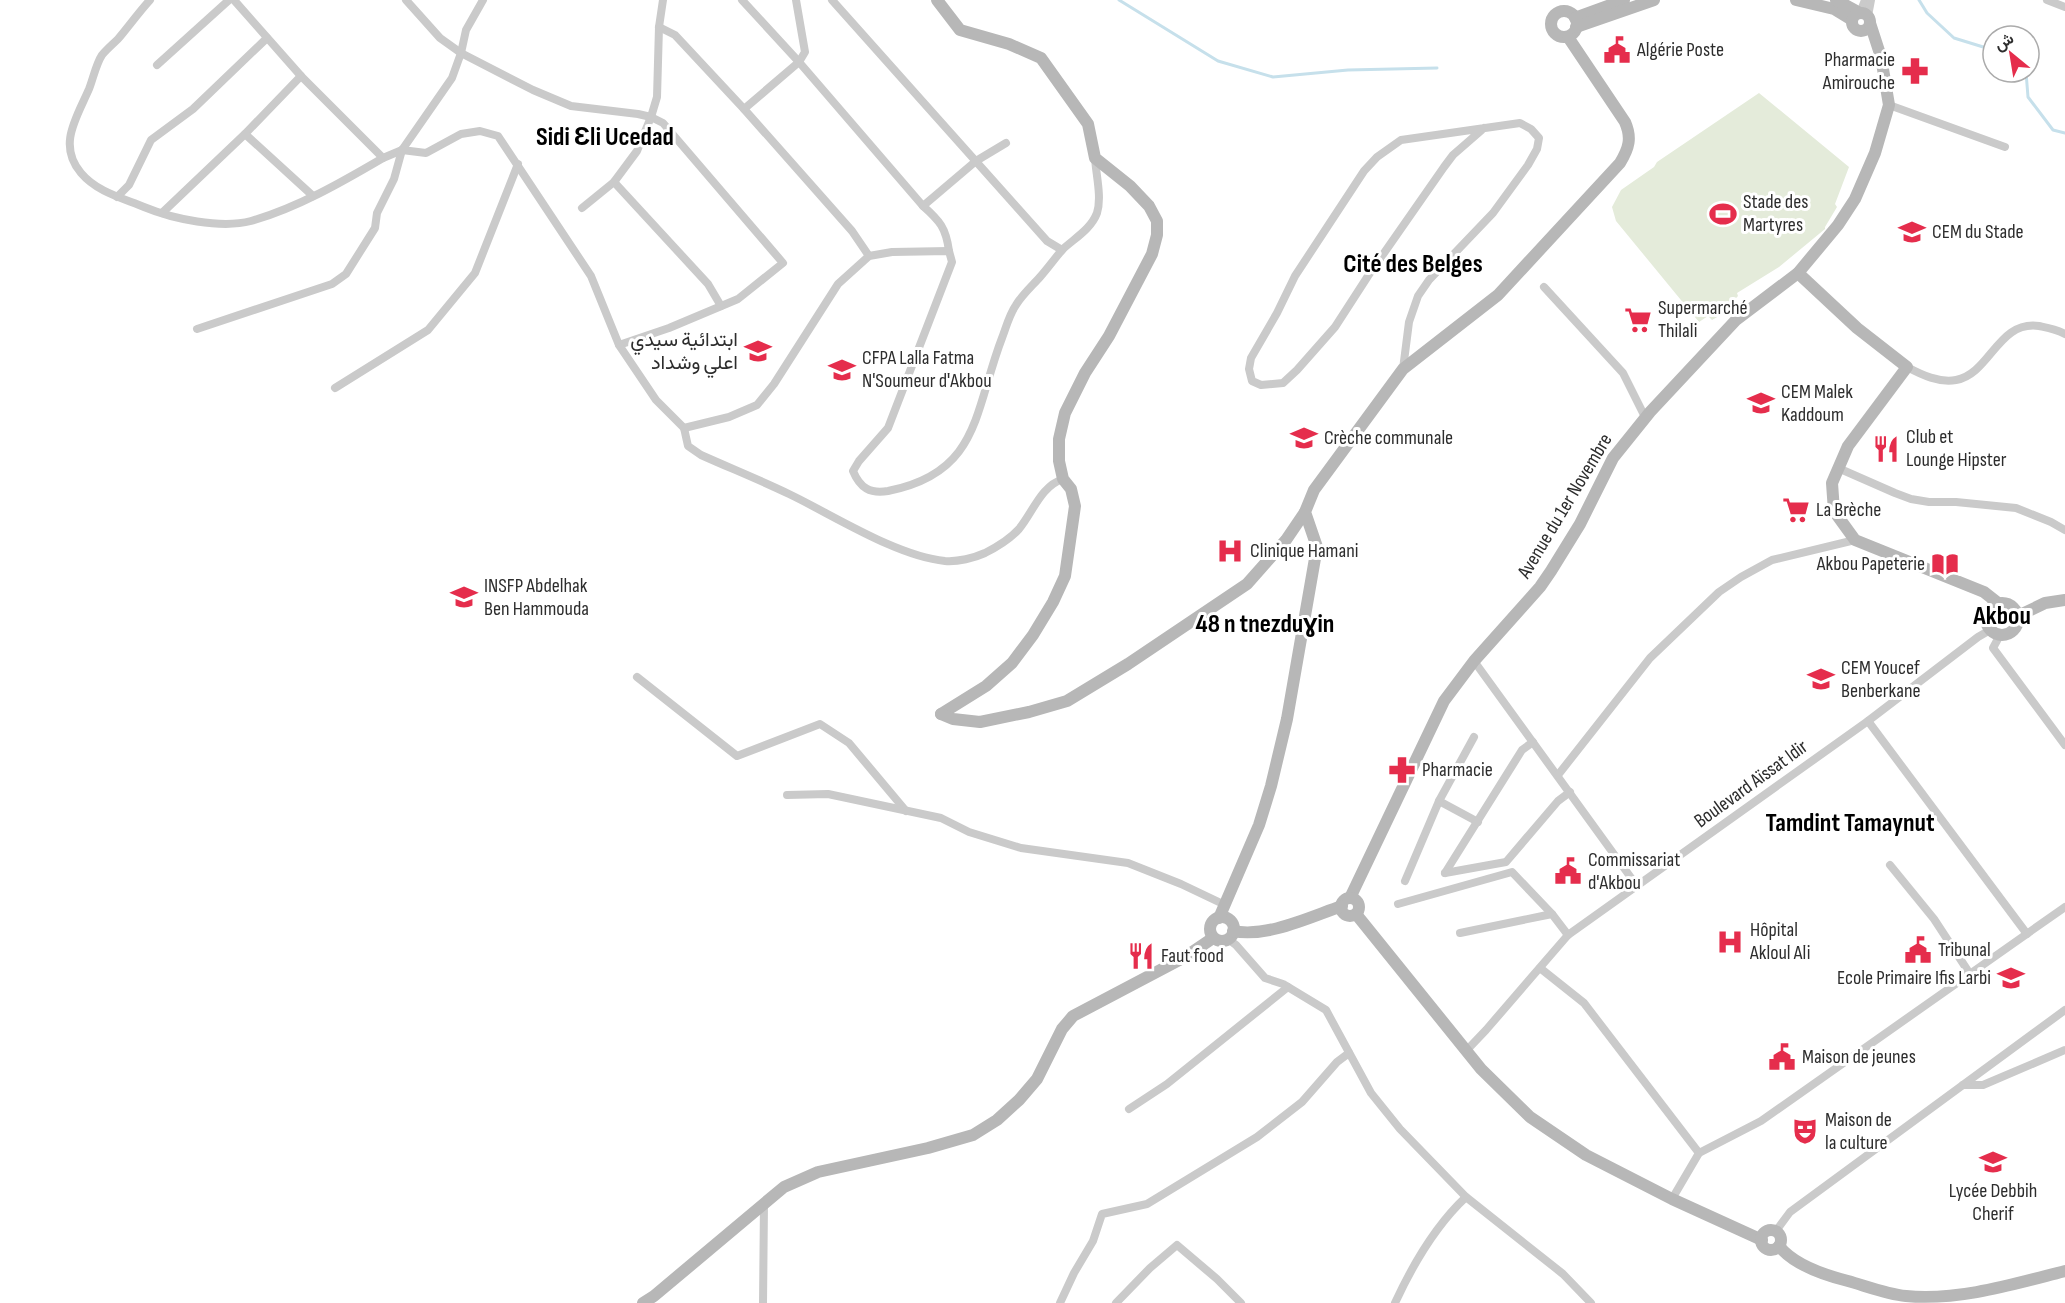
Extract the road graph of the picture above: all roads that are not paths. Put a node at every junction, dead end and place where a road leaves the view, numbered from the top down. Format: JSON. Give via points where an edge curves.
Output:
{"nodes":[{"id":1,"x":150,"y":0,"type":"edge"},
{"id":2,"x":229,"y":0,"type":"edge"},
{"id":3,"x":234,"y":0,"type":"edge"},
{"id":4,"x":405,"y":0,"type":"edge"},
{"id":5,"x":483,"y":0,"type":"edge"},
{"id":6,"x":663,"y":0,"type":"edge"},
{"id":7,"x":742,"y":0,"type":"edge"},
{"id":8,"x":796,"y":0,"type":"edge"},
{"id":9,"x":832,"y":0,"type":"edge"},
{"id":10,"x":937,"y":0,"type":"edge"},
{"id":11,"x":1561,"y":0,"type":"edge"},
{"id":12,"x":1624,"y":0,"type":"edge"},
{"id":13,"x":1654,"y":0,"type":"edge"},
{"id":14,"x":1796,"y":0,"type":"edge"},
{"id":15,"x":1836,"y":0,"type":"edge"},
{"id":16,"x":1865,"y":0,"type":"edge"},
{"id":17,"x":1871,"y":0,"type":"edge"},
{"id":18,"x":2048,"y":0,"type":"edge"},
{"id":19,"x":2065,"y":7,"type":"edge"},
{"id":20,"x":1558,"y":13,"type":"junction"},
{"id":21,"x":1862,"y":19,"type":"junction"},
{"id":22,"x":1576,"y":22,"type":"junction"},
{"id":23,"x":659,"y":27,"type":"junction"},
{"id":24,"x":1568,"y":37,"type":"junction"},
{"id":25,"x":267,"y":38,"type":"junction"},
{"id":26,"x":461,"y":53,"type":"junction"},
{"id":27,"x":799,"y":62,"type":"junction"},
{"id":28,"x":158,"y":65,"type":"dead end"},
{"id":29,"x":301,"y":76,"type":"junction"},
{"id":30,"x":1889,"y":105,"type":"junction"},
{"id":31,"x":744,"y":109,"type":"junction"},
{"id":32,"x":651,"y":117,"type":"junction"},
{"id":33,"x":1484,"y":129,"type":"junction"},
{"id":34,"x":245,"y":134,"type":"junction"},
{"id":35,"x":1006,"y":143,"type":"dead end"},
{"id":36,"x":2005,"y":147,"type":"dead end"},
{"id":37,"x":402,"y":150,"type":"junction"},
{"id":38,"x":383,"y":158,"type":"junction"},
{"id":39,"x":1095,"y":158,"type":"junction"},
{"id":40,"x":976,"y":161,"type":"junction"},
{"id":41,"x":518,"y":164,"type":"junction"},
{"id":42,"x":614,"y":182,"type":"junction"},
{"id":43,"x":313,"y":195,"type":"junction"},
{"id":44,"x":117,"y":197,"type":"junction"},
{"id":45,"x":923,"y":206,"type":"junction"},
{"id":46,"x":582,"y":208,"type":"dead end"},
{"id":47,"x":162,"y":213,"type":"junction"},
{"id":48,"x":1062,"y":250,"type":"junction"},
{"id":49,"x":949,"y":251,"type":"junction"},
{"id":50,"x":869,"y":256,"type":"junction"},
{"id":51,"x":1798,"y":273,"type":"junction"},
{"id":52,"x":1544,"y":287,"type":"dead end"},
{"id":53,"x":721,"y":306,"type":"junction"},
{"id":54,"x":197,"y":329,"type":"dead end"},
{"id":55,"x":2065,"y":334,"type":"edge"},
{"id":56,"x":619,"y":345,"type":"junction"},
{"id":57,"x":1907,"y":367,"type":"junction"},
{"id":58,"x":1403,"y":369,"type":"junction"},
{"id":59,"x":335,"y":388,"type":"dead end"},
{"id":60,"x":1645,"y":417,"type":"junction"},
{"id":61,"x":684,"y":428,"type":"junction"},
{"id":62,"x":1838,"y":468,"type":"junction"},
{"id":63,"x":1063,"y":479,"type":"junction"},
{"id":64,"x":1305,"y":512,"type":"junction"},
{"id":65,"x":2065,"y":530,"type":"edge"},
{"id":66,"x":1855,"y":540,"type":"junction"},
{"id":67,"x":2065,"y":600,"type":"edge"},
{"id":68,"x":1998,"y":603,"type":"junction"},
{"id":69,"x":2018,"y":616,"type":"junction"},
{"id":70,"x":1995,"y":633,"type":"junction"},
{"id":71,"x":1474,"y":661,"type":"junction"},
{"id":72,"x":637,"y":676,"type":"dead end"},
{"id":73,"x":1868,"y":721,"type":"junction"},
{"id":74,"x":1474,"y":737,"type":"dead end"},
{"id":75,"x":1533,"y":741,"type":"junction"},
{"id":76,"x":2065,"y":745,"type":"edge"},
{"id":77,"x":1558,"y":776,"type":"junction"},
{"id":78,"x":1570,"y":792,"type":"junction"},
{"id":79,"x":788,"y":795,"type":"dead end"},
{"id":80,"x":1439,"y":801,"type":"junction"},
{"id":81,"x":906,"y":811,"type":"junction"},
{"id":82,"x":1478,"y":822,"type":"junction"},
{"id":83,"x":1890,"y":865,"type":"dead end"},
{"id":84,"x":1406,"y":881,"type":"dead end"},
{"id":85,"x":1637,"y":886,"type":"junction"},
{"id":86,"x":1346,"y":902,"type":"junction"},
{"id":87,"x":1223,"y":904,"type":"junction"},
{"id":88,"x":1398,"y":904,"type":"dead end"},
{"id":89,"x":2065,"y":907,"type":"edge"},
{"id":90,"x":1551,"y":914,"type":"junction"},
{"id":91,"x":1219,"y":918,"type":"junction"},
{"id":92,"x":1460,"y":933,"type":"dead end"},
{"id":93,"x":2027,"y":934,"type":"junction"},
{"id":94,"x":1230,"y":935,"type":"junction"},
{"id":95,"x":1568,"y":935,"type":"junction"},
{"id":96,"x":1214,"y":938,"type":"junction"},
{"id":97,"x":1540,"y":968,"type":"junction"},
{"id":98,"x":1970,"y":974,"type":"junction"},
{"id":99,"x":1288,"y":987,"type":"junction"},
{"id":100,"x":2065,"y":1010,"type":"edge"},
{"id":101,"x":2065,"y":1050,"type":"edge"},
{"id":102,"x":1466,"y":1051,"type":"junction"},
{"id":103,"x":1349,"y":1053,"type":"junction"},
{"id":104,"x":1963,"y":1085,"type":"junction"},
{"id":105,"x":1130,"y":1109,"type":"dead end"},
{"id":106,"x":1699,"y":1153,"type":"junction"},
{"id":107,"x":1466,"y":1197,"type":"junction"},
{"id":108,"x":1671,"y":1199,"type":"junction"},
{"id":109,"x":764,"y":1203,"type":"junction"},
{"id":110,"x":1776,"y":1231,"type":"junction"},
{"id":111,"x":1761,"y":1240,"type":"junction"},
{"id":112,"x":1779,"y":1246,"type":"junction"},
{"id":113,"x":2065,"y":1271,"type":"edge"},
{"id":114,"x":1902,"y":1300,"type":"edge"},
{"id":115,"x":643,"y":1303,"type":"edge"},
{"id":116,"x":763,"y":1303,"type":"edge"},
{"id":117,"x":1060,"y":1303,"type":"edge"},
{"id":118,"x":1116,"y":1303,"type":"edge"},
{"id":119,"x":1241,"y":1303,"type":"edge"},
{"id":120,"x":1395,"y":1303,"type":"edge"},
{"id":121,"x":1591,"y":1303,"type":"edge"}],
"edges":[{"from":1,"to":44,"type":"street","via":[[101,57],[68,143],[81,174]]},
{"from":2,"to":28,"type":"street"},
{"from":3,"to":25,"type":"street"},
{"from":4,"to":26,"type":"street","via":[[440,38]]},
{"from":5,"to":26,"type":"street","via":[[466,30]]},
{"from":6,"to":23,"type":"street"},
{"from":7,"to":27,"type":"street"},
{"from":8,"to":27,"type":"street","via":[[805,52]]},
{"from":9,"to":40,"type":"street"},
{"from":10,"to":39,"type":"street","via":[[960,30],[1041,58],[1088,124]]},
{"from":11,"to":20,"type":"street"},
{"from":12,"to":22,"type":"street"},
{"from":13,"to":22,"type":"street"},
{"from":14,"to":21,"type":"street"},
{"from":15,"to":21,"type":"street","name":"Avenue du 1er Novembre","via":[[1851,6]]},
{"from":16,"to":21,"type":"street"},
{"from":17,"to":21,"type":"street"},
{"from":18,"to":19,"type":"street"},
{"from":20,"to":22,"type":"street","via":[[1566,12]]},
{"from":20,"to":24,"type":"street","via":[[1551,27],[1555,35]]},
{"from":21,"to":30,"type":"street","name":"Avenue du 1er Novembre","via":[[1883,69]]},
{"from":22,"to":24,"type":"street"},
{"from":23,"to":31,"type":"street","via":[[675,35]]},
{"from":23,"to":32,"type":"street","via":[[657,97]]},
{"from":24,"to":58,"type":"street","via":[[1625,122],[1631,135],[1628,150],[1498,295]]},
{"from":25,"to":29,"type":"street"},
{"from":25,"to":44,"type":"street","via":[[193,109],[151,140],[129,185]]},
{"from":26,"to":32,"type":"street","via":[[571,106]]},
{"from":26,"to":37,"type":"street","via":[[452,78]]},
{"from":27,"to":31,"type":"street"},
{"from":27,"to":45,"type":"street"},
{"from":29,"to":34,"type":"street"},
{"from":29,"to":38,"type":"street"},
{"from":30,"to":36,"type":"street"},
{"from":30,"to":51,"type":"street","name":"Avenue du 1er Novembre","via":[[1875,153],[1855,199]]},
{"from":31,"to":50,"type":"street","via":[[852,231]]},
{"from":32,"to":42,"type":"street","via":[[637,151]]},
{"from":32,"to":53,"type":"street","via":[[663,123],[783,263],[738,298]]},
{"from":33,"to":33,"type":"street","via":[[1401,140],[1364,171],[1294,276],[1251,358],[1252,381],[1261,385],[1283,383],[1297,370],[1335,327],[1453,155]]},
{"from":33,"to":58,"type":"street","via":[[1520,123],[1539,138],[1537,149],[1493,213],[1418,296],[1409,322]]},
{"from":34,"to":43,"type":"street"},
{"from":34,"to":47,"type":"street"},
{"from":35,"to":40,"type":"street"},
{"from":37,"to":38,"type":"street"},
{"from":37,"to":41,"type":"street","via":[[426,153],[460,134],[480,131],[498,135]]},
{"from":37,"to":54,"type":"street","via":[[394,179],[377,213],[375,228],[346,274],[332,284]]},
{"from":38,"to":43,"type":"street"},
{"from":39,"to":48,"type":"street","via":[[1097,212],[1088,227]]},
{"from":39,"to":63,"type":"street","via":[[1149,206],[1157,221],[1157,235],[1152,255],[1065,413],[1059,439]]},
{"from":40,"to":45,"type":"street"},
{"from":40,"to":48,"type":"street","via":[[1047,241]]},
{"from":41,"to":56,"type":"street","via":[[591,276]]},
{"from":41,"to":59,"type":"street","via":[[475,273],[428,330]]},
{"from":42,"to":46,"type":"street"},
{"from":42,"to":53,"type":"street","via":[[708,284]]},
{"from":43,"to":47,"type":"street","via":[[251,221],[224,225]]},
{"from":44,"to":47,"type":"street"},
{"from":45,"to":49,"type":"street","via":[[947,234]]},
{"from":48,"to":49,"type":"street","via":[[1015,305],[969,437],[951,462],[929,479],[908,487],[870,492],[857,481],[853,471],[888,428],[952,262]]},
{"from":49,"to":50,"type":"street"},
{"from":50,"to":61,"type":"street","via":[[838,284],[757,405],[729,417]]},
{"from":51,"to":57,"type":"street","via":[[1857,328]]},
{"from":51,"to":60,"type":"street","name":"Avenue du 1er Novembre","via":[[1736,320]]},
{"from":52,"to":60,"type":"street","via":[[1623,373]]},
{"from":53,"to":56,"type":"street"},
{"from":55,"to":57,"type":"street","via":[[2029,325],[2008,334],[1970,374],[1957,380],[1932,378]]},
{"from":56,"to":61,"type":"street","via":[[656,400]]},
{"from":57,"to":62,"type":"street","via":[[1848,446]]},
{"from":58,"to":64,"type":"street","via":[[1314,490]]},
{"from":60,"to":71,"type":"street","name":"Avenue du 1er Novembre","via":[[1613,458],[1580,524],[1540,587]]},
{"from":61,"to":63,"type":"street","via":[[688,446],[701,455],[900,548],[945,561],[983,554],[1002,544],[1018,531],[1052,483]]},
{"from":62,"to":65,"type":"street","via":[[1911,499],[2016,508]]},
{"from":62,"to":66,"type":"street","via":[[1832,483],[1834,511]]},
{"from":63,"to":64,"type":"street","via":[[1071,489],[1075,506],[1065,576],[1053,602],[1012,663],[986,686],[941,714],[980,722],[1067,701],[1247,584]]},
{"from":64,"to":87,"type":"street","via":[[1317,547],[1287,719],[1259,825]]},
{"from":66,"to":68,"type":"street","via":[[1984,592]]},
{"from":66,"to":77,"type":"street","via":[[1772,560],[1719,592],[1650,658]]},
{"from":67,"to":69,"type":"street","via":[[2045,603]]},
{"from":68,"to":69,"type":"street","via":[[2008,604]]},
{"from":68,"to":70,"type":"street","via":[[1990,607],[1986,621]]},
{"from":69,"to":70,"type":"street","via":[[2017,625],[2009,633]]},
{"from":70,"to":73,"type":"street","name":"Boulevard Aïssat Idir","via":[[1978,637]]},
{"from":70,"to":76,"type":"street","via":[[1993,648]]},
{"from":71,"to":75,"type":"street"},
{"from":71,"to":86,"type":"street","name":"Avenue du 1er Novembre","via":[[1444,701]]},
{"from":72,"to":81,"type":"street","via":[[737,756],[820,724],[849,743]]},
{"from":73,"to":85,"type":"street","name":"Boulevard Aïssat Idir"},
{"from":73,"to":93,"type":"street"},
{"from":74,"to":80,"type":"street"},
{"from":75,"to":77,"type":"street"},
{"from":75,"to":82,"type":"street","via":[[1522,750]]},
{"from":77,"to":78,"type":"street"},
{"from":78,"to":82,"type":"street","via":[[1506,862],[1445,873]]},
{"from":78,"to":85,"type":"street"},
{"from":79,"to":81,"type":"street","via":[[828,794]]},
{"from":80,"to":82,"type":"street"},
{"from":80,"to":84,"type":"street"},
{"from":81,"to":87,"type":"street","via":[[941,818],[969,832],[1021,848],[1128,863]]},
{"from":83,"to":98,"type":"street","via":[[1934,919]]},
{"from":85,"to":95,"type":"street","name":"Boulevard Aïssat Idir"},
{"from":86,"to":94,"type":"street","via":[[1272,930]]},
{"from":86,"to":102,"type":"street","via":[[1355,899],[1359,905],[1356,914]]},
{"from":87,"to":91,"type":"street"},
{"from":88,"to":90,"type":"street","via":[[1512,872]]},
{"from":89,"to":93,"type":"street"},
{"from":90,"to":92,"type":"street"},
{"from":90,"to":95,"type":"street"},
{"from":91,"to":94,"type":"street","via":[[1229,920],[1233,926]]},
{"from":91,"to":96,"type":"street","via":[[1210,928]]},
{"from":93,"to":98,"type":"street"},
{"from":94,"to":96,"type":"street","via":[[1220,941]]},
{"from":94,"to":99,"type":"street","via":[[1265,978]]},
{"from":95,"to":97,"type":"street","name":"Boulevard Aïssat Idir"},
{"from":96,"to":109,"type":"street","via":[[1073,1016],[1019,1100],[973,1135],[818,1172],[784,1187]]},
{"from":97,"to":102,"type":"street","name":"Boulevard Aïssat Idir"},
{"from":97,"to":106,"type":"street","via":[[1584,1003]]},
{"from":98,"to":106,"type":"street","via":[[1761,1121]]},
{"from":99,"to":103,"type":"street","via":[[1326,1010]]},
{"from":99,"to":105,"type":"street"},
{"from":100,"to":104,"type":"street"},
{"from":101,"to":104,"type":"street","via":[[1983,1085]]},
{"from":102,"to":108,"type":"street","via":[[1530,1117],[1586,1155]]},
{"from":103,"to":107,"type":"street","via":[[1371,1093],[1392,1120]]},
{"from":103,"to":117,"type":"street","via":[[1302,1101],[1257,1137],[1147,1203],[1102,1214],[1093,1242]]},
{"from":104,"to":110,"type":"street","via":[[1790,1212]]},
{"from":106,"to":108,"type":"street"},
{"from":107,"to":120,"type":"street","via":[[1437,1230],[1409,1272]]},
{"from":107,"to":121,"type":"street","via":[[1563,1274]]},
{"from":108,"to":111,"type":"street"},
{"from":109,"to":115,"type":"street"},
{"from":109,"to":116,"type":"street"},
{"from":110,"to":111,"type":"street","via":[[1767,1231]]},
{"from":110,"to":112,"type":"street"},
{"from":111,"to":112,"type":"street","via":[[1769,1250]]},
{"from":112,"to":114,"type":"street","via":[[1787,1256],[1831,1277]]},
{"from":113,"to":114,"type":"street","via":[[2001,1287]]},
{"from":118,"to":119,"type":"street","via":[[1176,1245]]}]}
